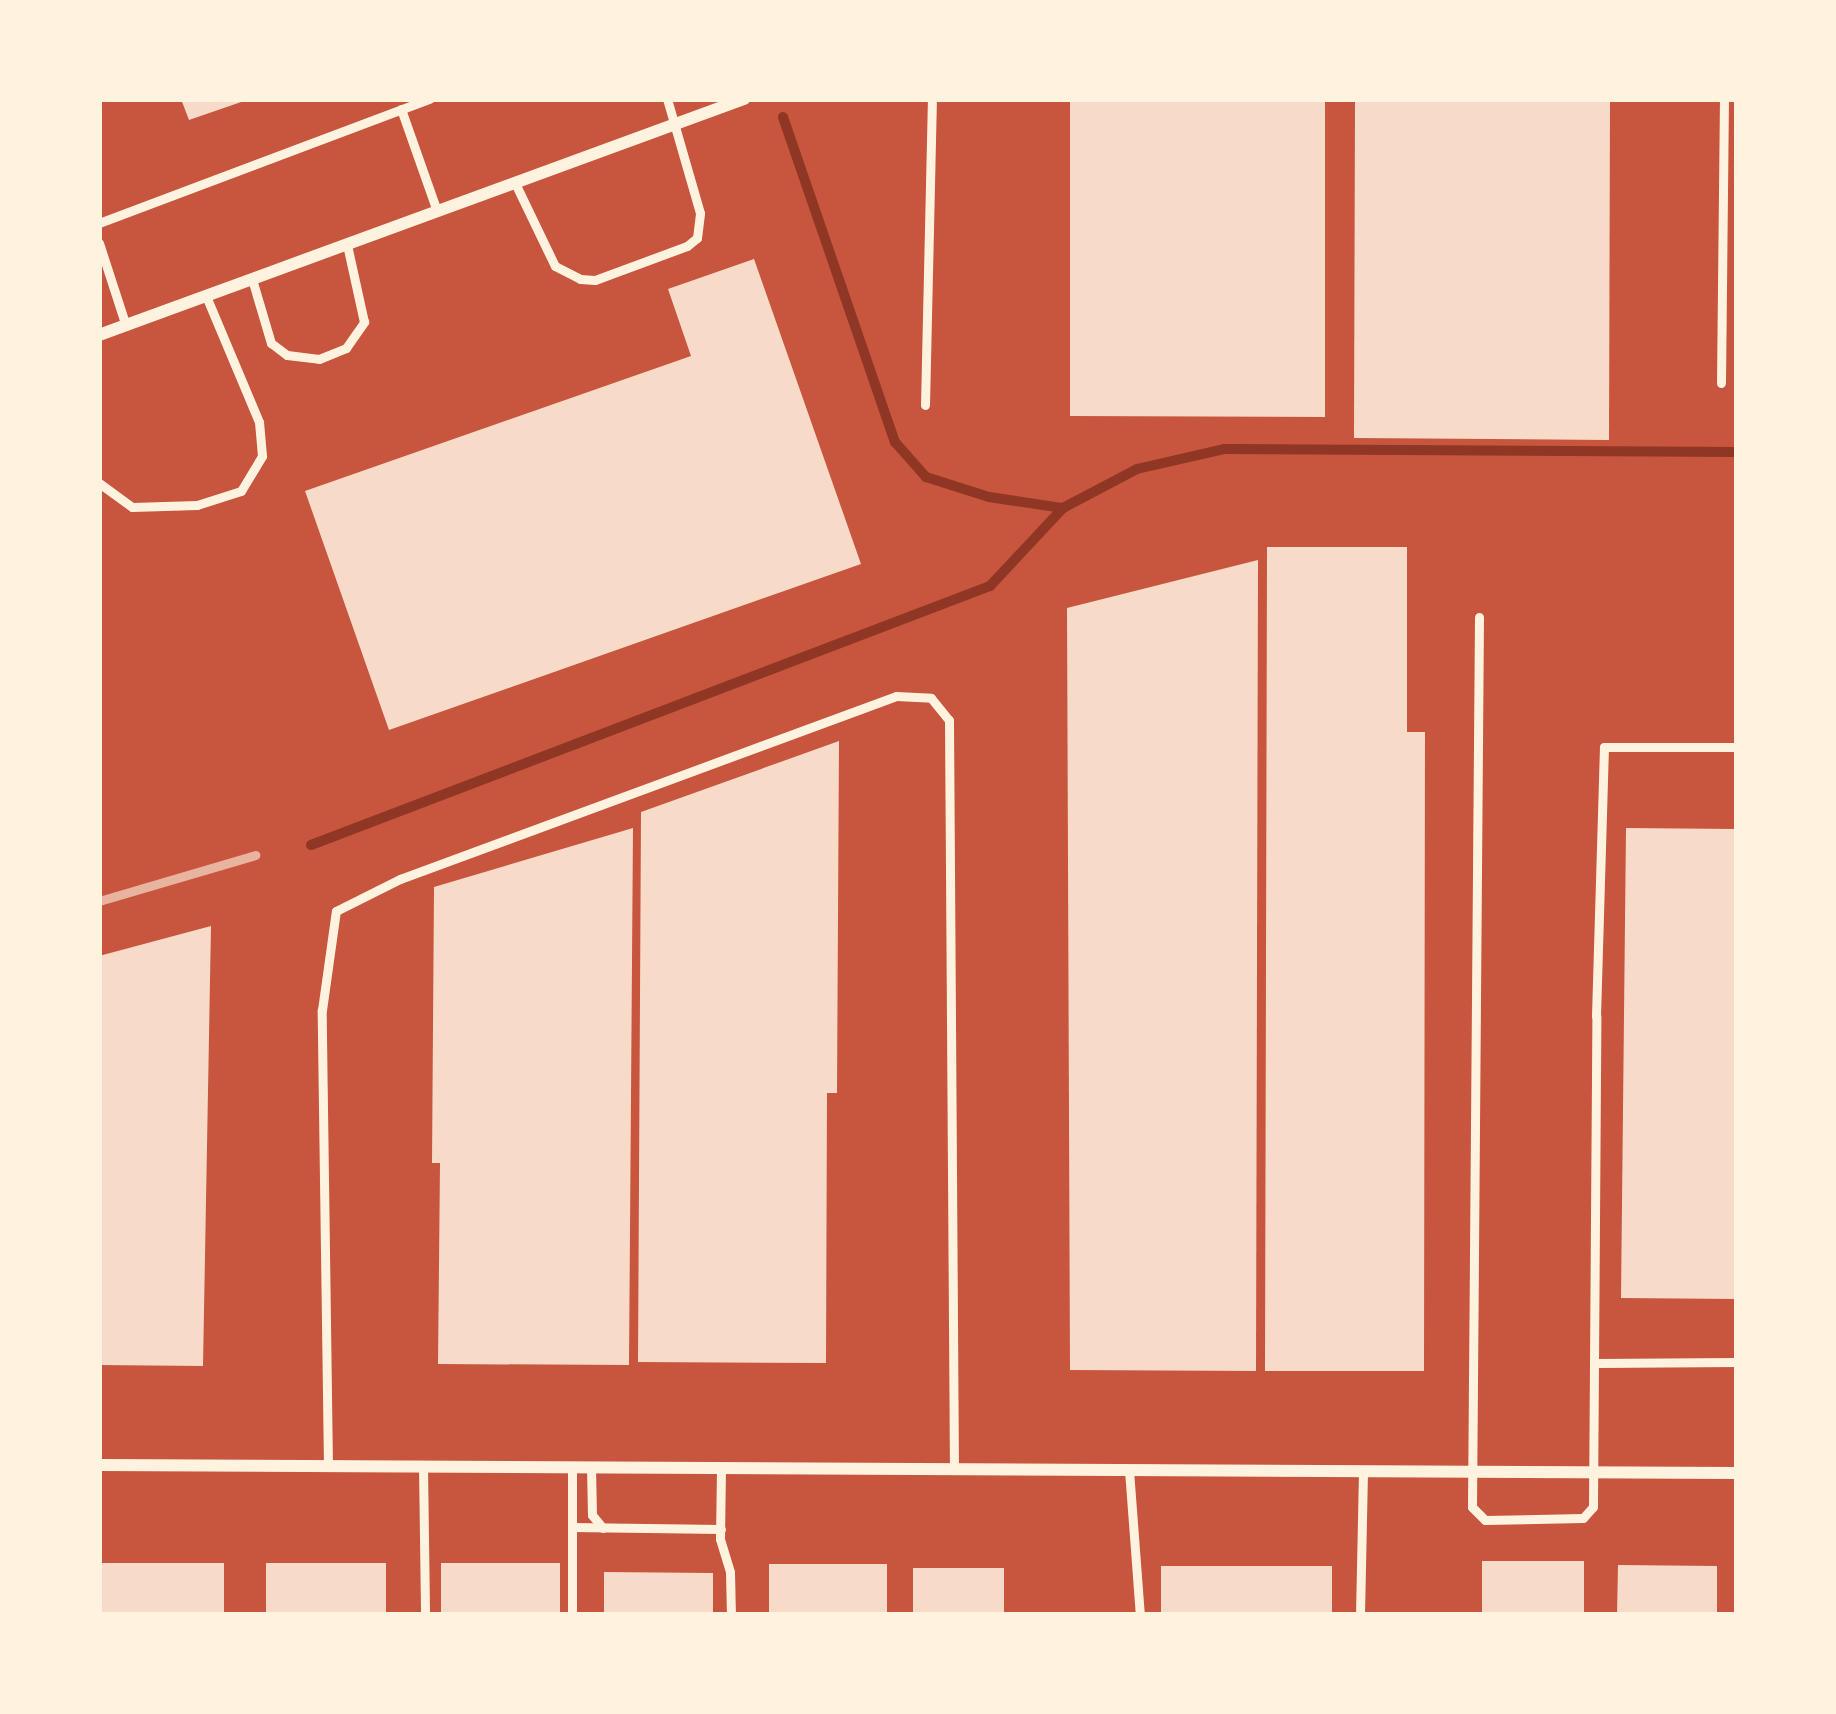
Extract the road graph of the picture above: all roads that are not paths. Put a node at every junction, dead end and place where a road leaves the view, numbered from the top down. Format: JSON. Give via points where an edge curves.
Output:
{"nodes":[{"id":1,"x":429,"y":99,"type":"edge"},
{"id":2,"x":667,"y":99,"type":"edge"},
{"id":3,"x":744,"y":99,"type":"edge"},
{"id":4,"x":932,"y":99,"type":"edge"},
{"id":5,"x":1724,"y":99,"type":"edge"},
{"id":6,"x":401,"y":109,"type":"junction"},
{"id":7,"x":674,"y":124,"type":"junction"},
{"id":8,"x":515,"y":183,"type":"junction"},
{"id":9,"x":437,"y":211,"type":"junction"},
{"id":10,"x":99,"y":223,"type":"edge"},
{"id":11,"x":99,"y":243,"type":"edge"},
{"id":12,"x":347,"y":244,"type":"junction"},
{"id":13,"x":252,"y":279,"type":"junction"},
{"id":14,"x":206,"y":296,"type":"junction"},
{"id":15,"x":126,"y":326,"type":"junction"},
{"id":16,"x":99,"y":335,"type":"edge"},
{"id":17,"x":1720,"y":383,"type":"dead end"},
{"id":18,"x":925,"y":405,"type":"dead end"},
{"id":19,"x":99,"y":483,"type":"edge"},
{"id":20,"x":1479,"y":617,"type":"dead end"},
{"id":21,"x":1737,"y":747,"type":"edge"},
{"id":22,"x":1737,"y":1362,"type":"edge"},
{"id":23,"x":1596,"y":1363,"type":"junction"},
{"id":24,"x":99,"y":1465,"type":"edge"},
{"id":25,"x":328,"y":1466,"type":"junction"},
{"id":26,"x":423,"y":1466,"type":"junction"},
{"id":27,"x":572,"y":1467,"type":"junction"},
{"id":28,"x":591,"y":1467,"type":"junction"},
{"id":29,"x":721,"y":1468,"type":"junction"},
{"id":30,"x":954,"y":1469,"type":"junction"},
{"id":31,"x":1129,"y":1470,"type":"junction"},
{"id":32,"x":1363,"y":1471,"type":"junction"},
{"id":33,"x":1472,"y":1471,"type":"junction"},
{"id":34,"x":1596,"y":1472,"type":"junction"},
{"id":35,"x":1737,"y":1473,"type":"edge"},
{"id":36,"x":572,"y":1527,"type":"junction"},
{"id":37,"x":603,"y":1528,"type":"junction"},
{"id":38,"x":721,"y":1528,"type":"junction"},
{"id":39,"x":425,"y":1615,"type":"edge"},
{"id":40,"x":572,"y":1615,"type":"edge"},
{"id":41,"x":731,"y":1615,"type":"edge"},
{"id":42,"x":1140,"y":1615,"type":"edge"},
{"id":43,"x":1360,"y":1615,"type":"edge"}],
"edges":[{"from":1,"to":6,"type":"lane"},
{"from":2,"to":7,"type":"lane"},
{"from":3,"to":7,"type":"street"},
{"from":4,"to":18,"type":"lane"},
{"from":5,"to":17,"type":"lane"},
{"from":6,"to":9,"type":"lane"},
{"from":6,"to":10,"type":"lane"},
{"from":7,"to":8,"type":"street"},
{"from":7,"to":8,"type":"lane","via":[[700,213],[697,238],[595,280],[555,266]]},
{"from":8,"to":9,"type":"street"},
{"from":9,"to":12,"type":"street"},
{"from":11,"to":15,"type":"lane"},
{"from":12,"to":13,"type":"street"},
{"from":12,"to":13,"type":"lane","via":[[364,322],[346,347],[319,359],[287,356],[271,343]]},
{"from":13,"to":14,"type":"street"},
{"from":14,"to":15,"type":"street"},
{"from":14,"to":19,"type":"lane","via":[[259,422],[262,456],[241,491],[197,505],[132,507]]},
{"from":15,"to":16,"type":"street"},
{"from":20,"to":33,"type":"lane"},
{"from":21,"to":23,"type":"lane","via":[[1604,747]]},
{"from":22,"to":23,"type":"lane"},
{"from":23,"to":34,"type":"lane"},
{"from":24,"to":25,"type":"street"},
{"from":25,"to":26,"type":"street"},
{"from":25,"to":30,"type":"lane","via":[[322,1010],[336,910],[400,879],[896,696],[932,698],[950,720]]},
{"from":26,"to":27,"type":"street"},
{"from":26,"to":39,"type":"lane"},
{"from":27,"to":28,"type":"street"},
{"from":27,"to":36,"type":"lane"},
{"from":28,"to":29,"type":"street"},
{"from":28,"to":37,"type":"lane","via":[[592,1515]]},
{"from":29,"to":30,"type":"street"},
{"from":29,"to":38,"type":"lane"},
{"from":30,"to":31,"type":"street"},
{"from":31,"to":32,"type":"street"},
{"from":31,"to":42,"type":"lane"},
{"from":32,"to":33,"type":"street"},
{"from":32,"to":43,"type":"lane"},
{"from":33,"to":34,"type":"street"},
{"from":33,"to":34,"type":"lane","via":[[1472,1507],[1485,1520],[1583,1518],[1593,1507]]},
{"from":34,"to":35,"type":"street"},
{"from":36,"to":37,"type":"lane"},
{"from":36,"to":40,"type":"lane"},
{"from":37,"to":38,"type":"lane"},
{"from":38,"to":41,"type":"lane"}]}
